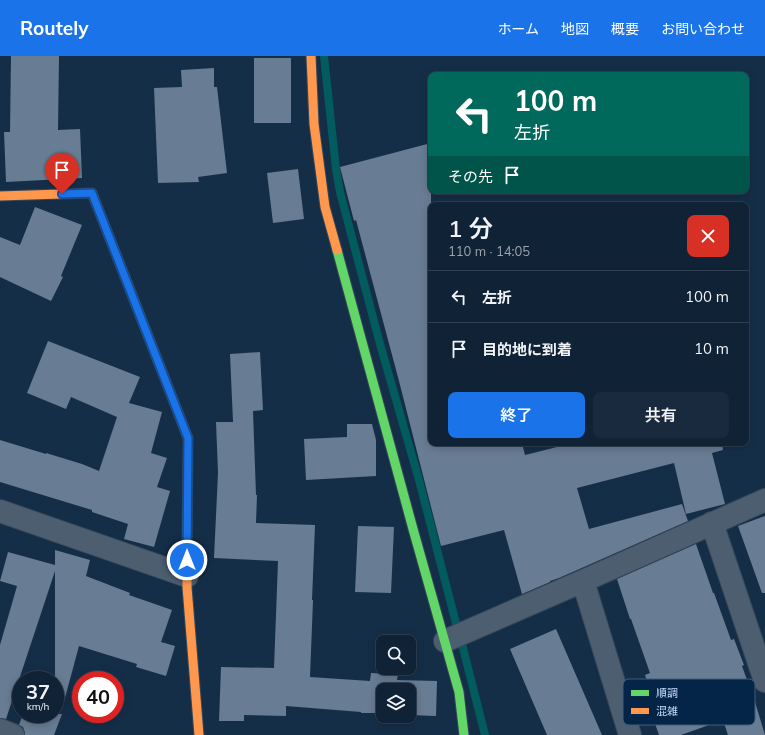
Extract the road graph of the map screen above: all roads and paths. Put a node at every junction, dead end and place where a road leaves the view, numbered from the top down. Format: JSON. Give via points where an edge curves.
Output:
{"nodes":[{"id":1,"x":311,"y":56,"type":"edge"},
{"id":2,"x":0,"y":196,"type":"edge"},
{"id":3,"x":765,"y":500,"type":"edge"},
{"id":4,"x":0,"y":512,"type":"edge"},
{"id":5,"x":712,"y":523,"type":"junction"},
{"id":6,"x":187,"y":576,"type":"junction"},
{"id":7,"x":583,"y":581,"type":"junction"},
{"id":8,"x":445,"y":641,"type":"junction"},
{"id":9,"x":765,"y":681,"type":"edge"},
{"id":10,"x":623,"y":712,"type":"edge"},
{"id":11,"x":627,"y":725,"type":"edge"},
{"id":12,"x":0,"y":730,"type":"edge"},
{"id":13,"x":13,"y":735,"type":"edge"},
{"id":14,"x":199,"y":735,"type":"edge"},
{"id":15,"x":464,"y":735,"type":"edge"},
{"id":16,"x":630,"y":735,"type":"edge"}],
"edges":[{"from":1,"to":8,"type":"street","via":[[314,124],[325,207]]},
{"from":2,"to":6,"type":"street","via":[[92,193],[188,438]]},
{"from":3,"to":5,"type":"street"},
{"from":4,"to":6,"type":"street"},
{"from":5,"to":7,"type":"street"},
{"from":5,"to":9,"type":"street"},
{"from":6,"to":14,"type":"street"},
{"from":7,"to":8,"type":"street"},
{"from":7,"to":10,"type":"street"},
{"from":8,"to":15,"type":"street","via":[[459,692]]},
{"from":11,"to":16,"type":"street"},
{"from":12,"to":13,"type":"street"}]}
